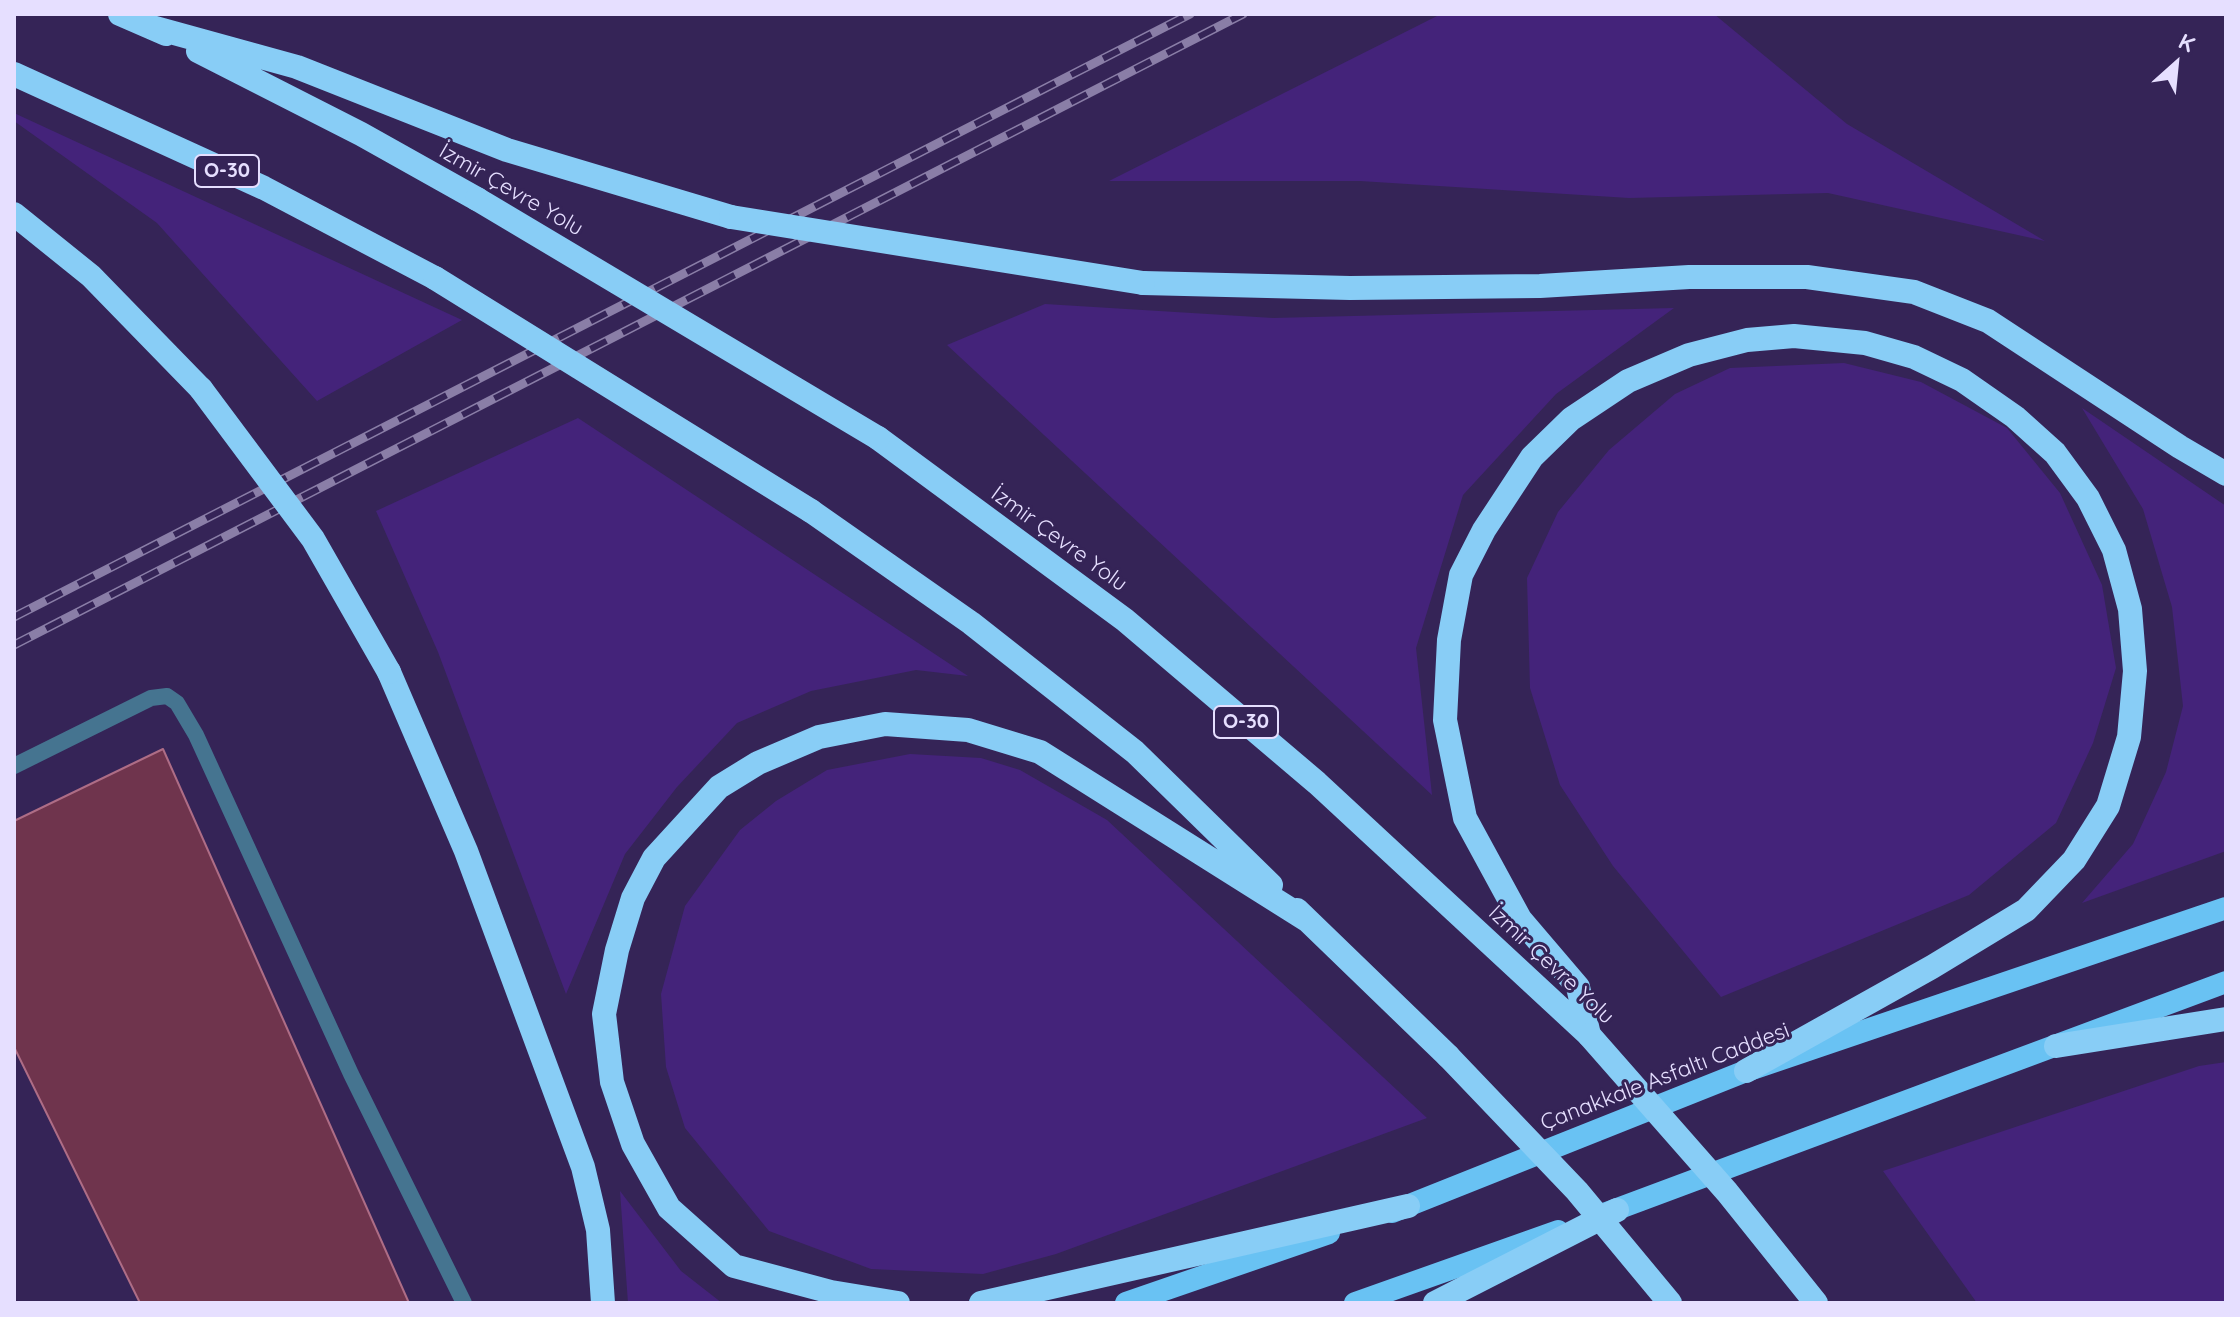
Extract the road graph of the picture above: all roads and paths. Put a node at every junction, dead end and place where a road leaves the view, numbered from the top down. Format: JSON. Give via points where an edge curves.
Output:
{"nodes":[{"id":1,"x":120,"y":14,"type":"edge"},
{"id":2,"x":152,"y":27,"type":"junction"},
{"id":3,"x":14,"y":74,"type":"edge"},
{"id":4,"x":14,"y":214,"type":"edge"},
{"id":5,"x":2226,"y":474,"type":"edge"},
{"id":6,"x":14,"y":766,"type":"edge"},
{"id":7,"x":2226,"y":908,"type":"edge"},
{"id":8,"x":1307,"y":920,"type":"junction"},
{"id":9,"x":2226,"y":982,"type":"edge"},
{"id":10,"x":2226,"y":1019,"type":"edge"},
{"id":11,"x":1589,"y":1035,"type":"junction"},
{"id":12,"x":2056,"y":1046,"type":"junction"},
{"id":13,"x":1746,"y":1071,"type":"junction"},
{"id":14,"x":1408,"y":1206,"type":"junction"},
{"id":15,"x":1617,"y":1210,"type":"junction"},
{"id":16,"x":464,"y":1303,"type":"edge"},
{"id":17,"x":603,"y":1303,"type":"edge"},
{"id":18,"x":898,"y":1303,"type":"edge"},
{"id":19,"x":981,"y":1303,"type":"edge"},
{"id":20,"x":1126,"y":1303,"type":"edge"},
{"id":21,"x":1355,"y":1303,"type":"edge"},
{"id":22,"x":1435,"y":1303,"type":"edge"},
{"id":23,"x":1670,"y":1303,"type":"edge"},
{"id":24,"x":1816,"y":1303,"type":"edge"}],
"edges":[{"from":1,"to":2,"type":"highway","name":"İzmir Çevre Yolu","number":"O-30"},
{"from":2,"to":5,"type":"highway","bridge":true,"via":[[297,67],[507,150],[731,217],[1143,283],[1350,288],[1807,277],[1914,292],[1988,321]]},
{"from":2,"to":11,"type":"highway","name":"İzmir Çevre Yolu","number":"O-30","bridge":true,"via":[[477,199],[878,438],[1125,620],[1317,783]]},
{"from":3,"to":8,"type":"highway","number":"O-30","bridge":true,"via":[[264,188],[435,278],[811,511],[971,623],[1135,752]]},
{"from":4,"to":17,"type":"highway","bridge":true,"via":[[91,276],[201,389],[313,539],[389,672],[466,851],[583,1167],[598,1230]]},
{"from":6,"to":16,"type":"lane","via":[[151,698],[167,696],[177,703]]},
{"from":7,"to":13,"type":"highway","name":"Çanakkale Asfaltı Caddesi"},
{"from":8,"to":18,"type":"highway","via":[[1040,752],[968,730],[885,724],[819,737],[758,763],[719,787],[654,858],[633,898],[617,950],[604,1014],[612,1082],[633,1144],[669,1208],[734,1266],[831,1292]]},
{"from":8,"to":23,"type":"highway","number":"O-30","bridge":true,"via":[[1577,1191]]},
{"from":9,"to":12,"type":"highway"},
{"from":10,"to":12,"type":"highway"},
{"from":11,"to":13,"type":"highway","via":[[1578,987],[1520,919],[1465,818],[1445,720],[1449,640],[1461,575],[1532,457],[1571,419],[1628,381],[1689,355],[1747,340],[1794,336],[1865,343],[1914,357],[1962,380],[2055,453],[2088,498],[2114,550],[2130,609],[2135,671],[2129,737],[2108,806],[2074,860],[2026,910]]},
{"from":11,"to":24,"type":"highway","name":"İzmir Çevre Yolu","number":"O-30","bridge":true},
{"from":12,"to":15,"type":"highway"},
{"from":13,"to":14,"type":"highway","name":"Çanakkale Asfaltı Caddesi"},
{"from":14,"to":19,"type":"highway"},
{"from":14,"to":20,"type":"highway","name":"Çanakkale Asfaltı Caddesi"},
{"from":15,"to":21,"type":"highway"},
{"from":15,"to":22,"type":"highway"}]}
